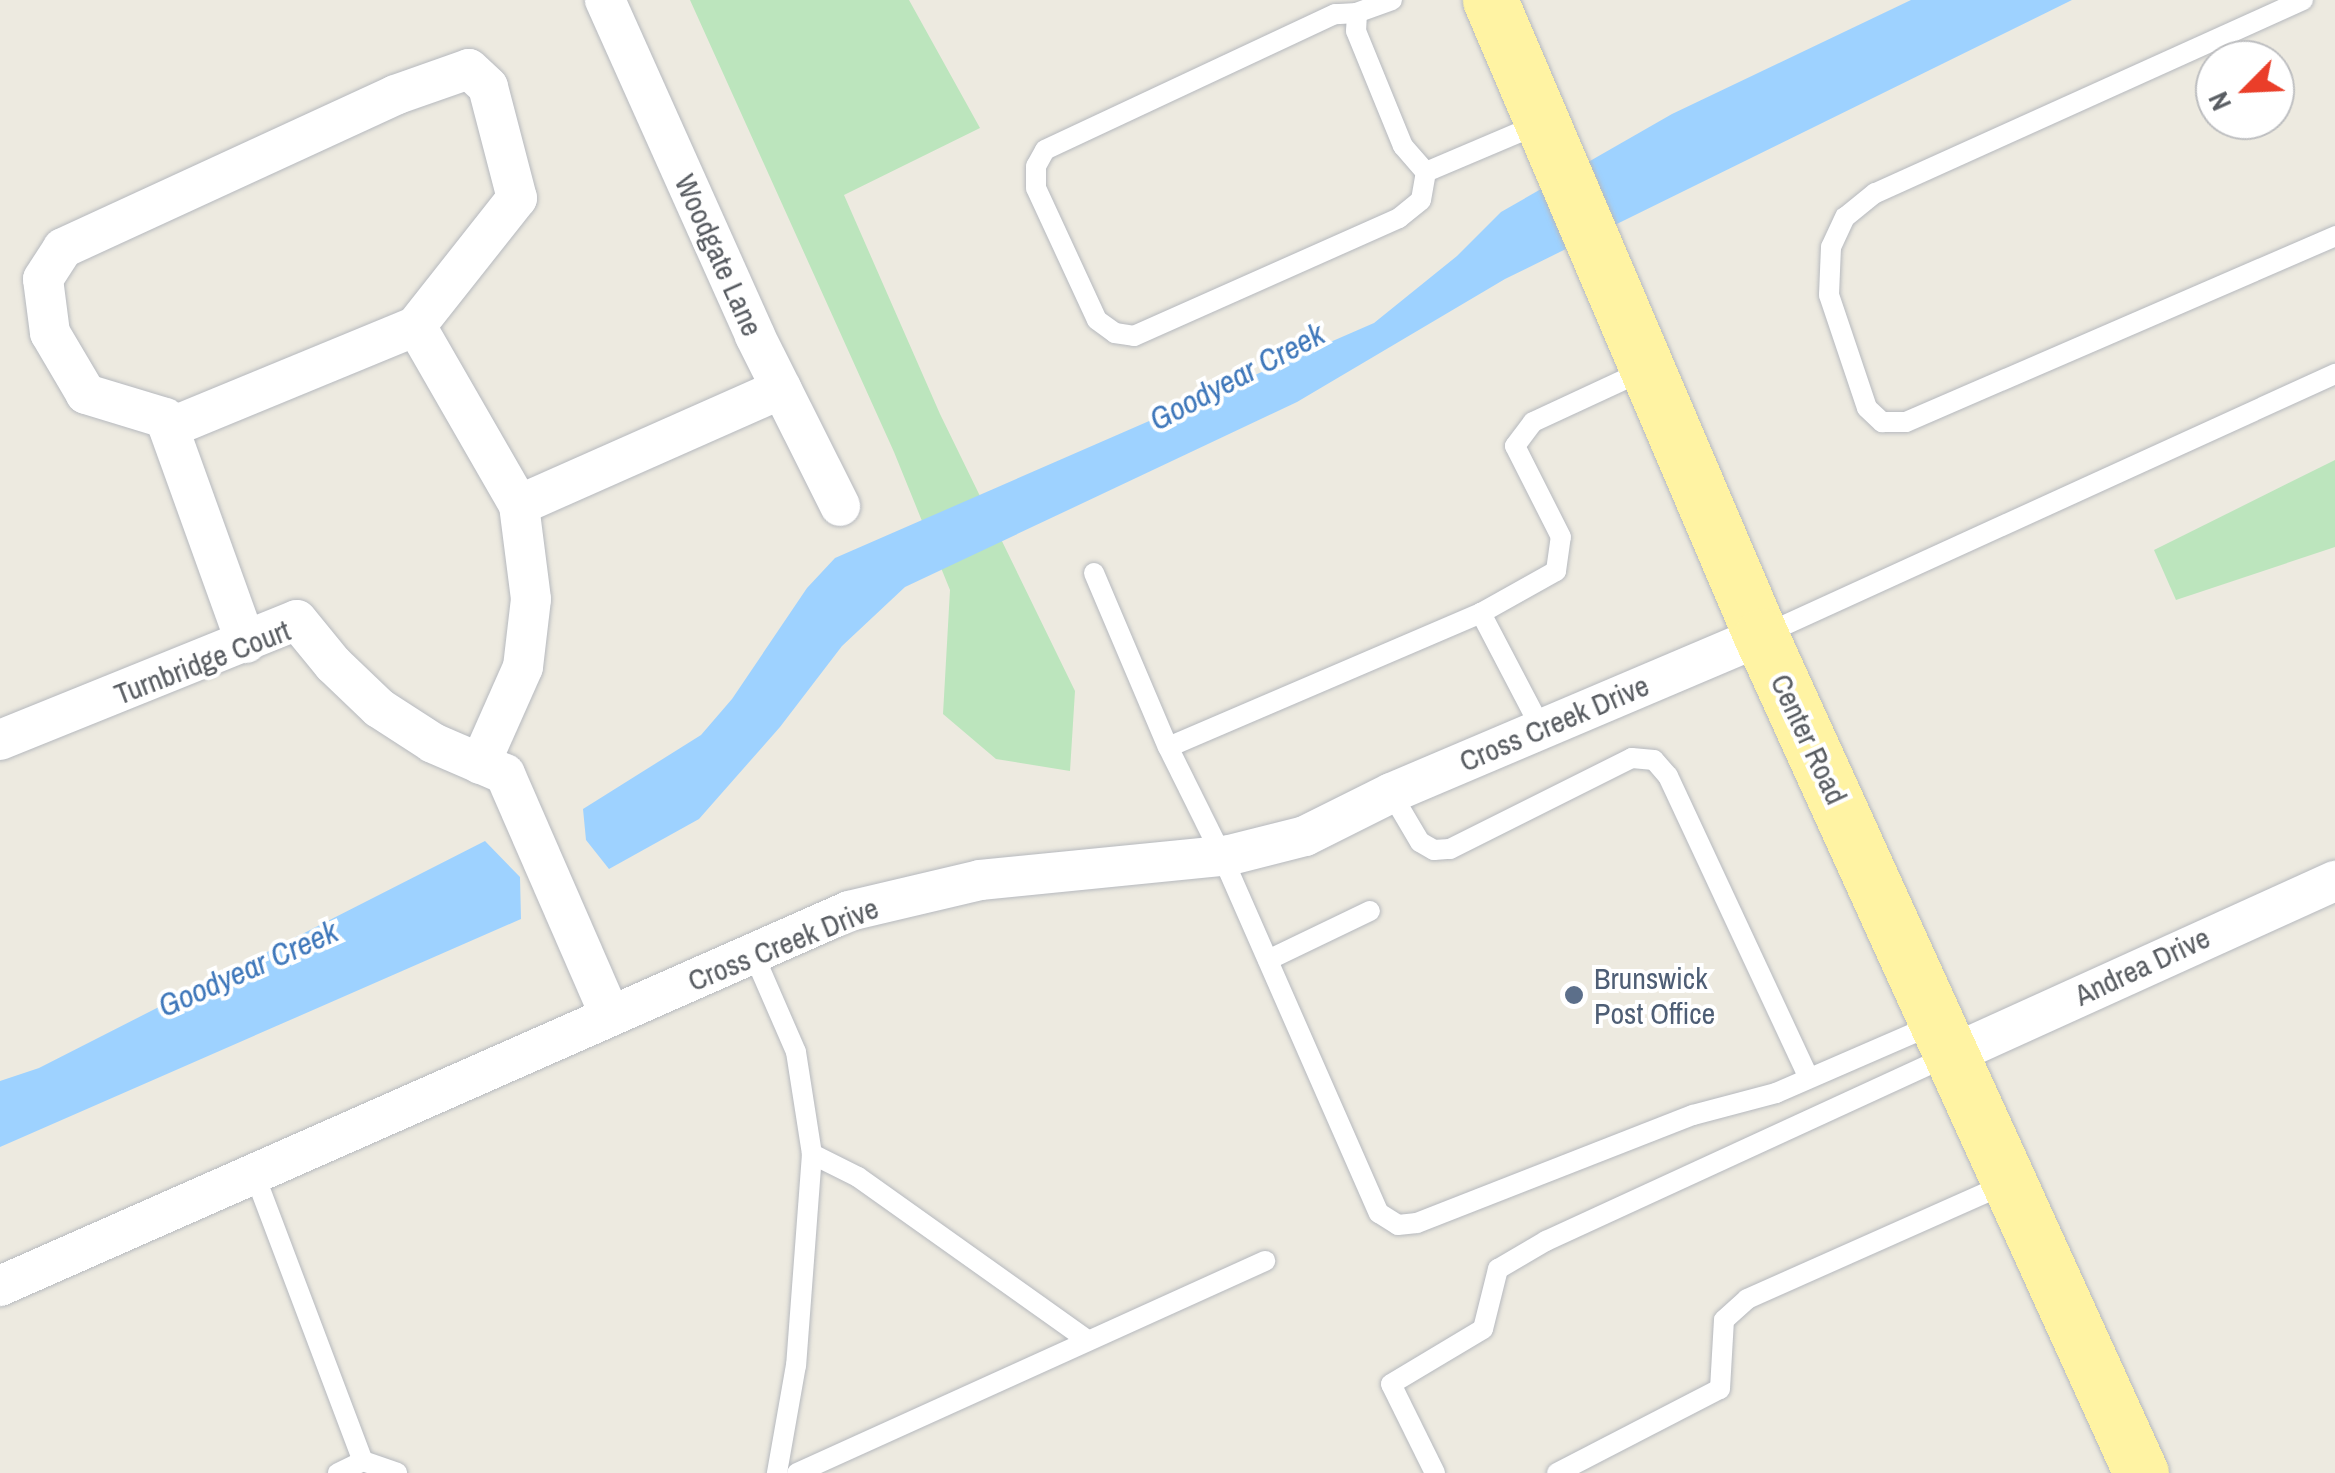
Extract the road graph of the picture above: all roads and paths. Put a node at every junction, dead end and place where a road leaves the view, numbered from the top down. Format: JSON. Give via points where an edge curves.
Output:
{"nodes":[{"id":1,"x":604,"y":0,"type":"edge"},
{"id":2,"x":1392,"y":0,"type":"edge"},
{"id":3,"x":1490,"y":0,"type":"edge"},
{"id":4,"x":2303,"y":0,"type":"edge"},
{"id":5,"x":1358,"y":13,"type":"junction"},
{"id":6,"x":1542,"y":123,"type":"junction"},
{"id":7,"x":1426,"y":172,"type":"junction"},
{"id":8,"x":2335,"y":236,"type":"edge"},
{"id":9,"x":416,"y":326,"type":"junction"},
{"id":10,"x":1647,"y":369,"type":"junction"},
{"id":11,"x":2335,"y":374,"type":"edge"},
{"id":12,"x":781,"y":388,"type":"junction"},
{"id":13,"x":169,"y":428,"type":"junction"},
{"id":14,"x":519,"y":504,"type":"junction"},
{"id":15,"x":840,"y":506,"type":"dead end"},
{"id":16,"x":1094,"y":572,"type":"dead end"},
{"id":17,"x":1480,"y":613,"type":"junction"},
{"id":18,"x":1762,"y":636,"type":"junction"},
{"id":19,"x":246,"y":642,"type":"junction"},
{"id":20,"x":1541,"y":728,"type":"junction"},
{"id":21,"x":0,"y":740,"type":"edge"},
{"id":22,"x":1168,"y":748,"type":"junction"},
{"id":23,"x":480,"y":764,"type":"junction"},
{"id":24,"x":1391,"y":793,"type":"junction"},
{"id":25,"x":1222,"y":856,"type":"junction"},
{"id":26,"x":2335,"y":881,"type":"edge"},
{"id":27,"x":1370,"y":912,"type":"dead end"},
{"id":28,"x":753,"y":953,"type":"junction"},
{"id":29,"x":1268,"y":960,"type":"junction"},
{"id":30,"x":610,"y":1015,"type":"junction"},
{"id":31,"x":1945,"y":1039,"type":"junction"},
{"id":32,"x":1809,"y":1078,"type":"junction"},
{"id":33,"x":812,"y":1154,"type":"junction"},
{"id":34,"x":254,"y":1173,"type":"junction"},
{"id":35,"x":2009,"y":1182,"type":"junction"},
{"id":36,"x":1265,"y":1261,"type":"dead end"},
{"id":37,"x":0,"y":1286,"type":"edge"},
{"id":38,"x":1087,"y":1340,"type":"junction"},
{"id":39,"x":363,"y":1461,"type":"junction"},
{"id":40,"x":338,"y":1473,"type":"edge"},
{"id":41,"x":397,"y":1473,"type":"edge"},
{"id":42,"x":777,"y":1473,"type":"edge"},
{"id":43,"x":797,"y":1473,"type":"edge"},
{"id":44,"x":1435,"y":1473,"type":"edge"},
{"id":45,"x":1557,"y":1473,"type":"edge"},
{"id":46,"x":2141,"y":1473,"type":"edge"}],
"edges":[{"from":1,"to":12,"type":"street","name":"Woodgate Lane"},
{"from":2,"to":5,"type":"lane"},
{"from":3,"to":6,"type":"main road","name":"Center Road"},
{"from":4,"to":8,"type":"lane","via":[[1875,193],[1844,217],[1830,247],[1829,295],[1868,408],[1882,422],[1906,422]]},
{"from":5,"to":7,"type":"lane","via":[[1356,30],[1403,146]]},
{"from":5,"to":7,"type":"lane","via":[[1336,14],[1045,150],[1036,166],[1036,188],[1098,320],[1134,336],[1399,218],[1421,200]]},
{"from":6,"to":7,"type":"lane"},
{"from":6,"to":10,"type":"main road","name":"Center Road"},
{"from":9,"to":13,"type":"street"},
{"from":9,"to":13,"type":"street","via":[[517,198],[488,87],[469,69],[395,95],[63,248],[43,279],[50,333],[86,394],[166,418]]},
{"from":9,"to":14,"type":"street"},
{"from":10,"to":17,"type":"lane","via":[[1534,422],[1516,446],[1560,538],[1556,570]]},
{"from":10,"to":18,"type":"main road","name":"Center Road"},
{"from":11,"to":18,"type":"lane"},
{"from":12,"to":14,"type":"street"},
{"from":12,"to":15,"type":"street","name":"Woodgate Lane"},
{"from":13,"to":19,"type":"street"},
{"from":14,"to":23,"type":"street","via":[[531,599],[523,667]]},
{"from":16,"to":22,"type":"lane"},
{"from":17,"to":20,"type":"lane"},
{"from":17,"to":22,"type":"lane"},
{"from":18,"to":20,"type":"street","name":"Cross Creek Drive"},
{"from":18,"to":31,"type":"main road","name":"Center Road"},
{"from":19,"to":21,"type":"street","name":"Turnbridge Court"},
{"from":19,"to":23,"type":"street","name":"Turnbridge Court","via":[[297,620],[380,708]]},
{"from":20,"to":24,"type":"street","name":"Cross Creek Drive"},
{"from":22,"to":25,"type":"lane"},
{"from":23,"to":30,"type":"street","name":"Turnbridge Court","via":[[505,774]]},
{"from":24,"to":25,"type":"street","name":"Cross Creek Drive","via":[[1305,836]]},
{"from":24,"to":32,"type":"lane","via":[[1420,842],[1434,850],[1450,848],[1632,758],[1654,760],[1668,776]]},
{"from":25,"to":28,"type":"street","name":"Cross Creek Drive","via":[[980,880],[849,911]]},
{"from":25,"to":29,"type":"lane"},
{"from":26,"to":31,"type":"street","name":"Andrea Drive"},
{"from":27,"to":29,"type":"lane"},
{"from":28,"to":30,"type":"street","name":"Cross Creek Drive"},
{"from":28,"to":33,"type":"lane","via":[[796,1052]]},
{"from":29,"to":32,"type":"lane","via":[[1379,1213],[1398,1225]]},
{"from":30,"to":34,"type":"street","name":"Cross Creek Drive"},
{"from":31,"to":32,"type":"lane"},
{"from":31,"to":35,"type":"main road","name":"Center Road"},
{"from":31,"to":44,"type":"lane","via":[[1795,1127],[1498,1269],[1483,1329],[1390,1384]]},
{"from":33,"to":38,"type":"lane","via":[[858,1177]]},
{"from":33,"to":42,"type":"lane","via":[[796,1365]]},
{"from":34,"to":37,"type":"street","name":"Cross Creek Drive"},
{"from":34,"to":39,"type":"lane"},
{"from":35,"to":45,"type":"lane","via":[[1747,1298],[1724,1320],[1720,1389]]},
{"from":35,"to":46,"type":"main road","name":"Center Road"},
{"from":36,"to":38,"type":"lane"},
{"from":38,"to":43,"type":"lane"},
{"from":39,"to":40,"type":"lane"},
{"from":39,"to":41,"type":"lane"}]}
